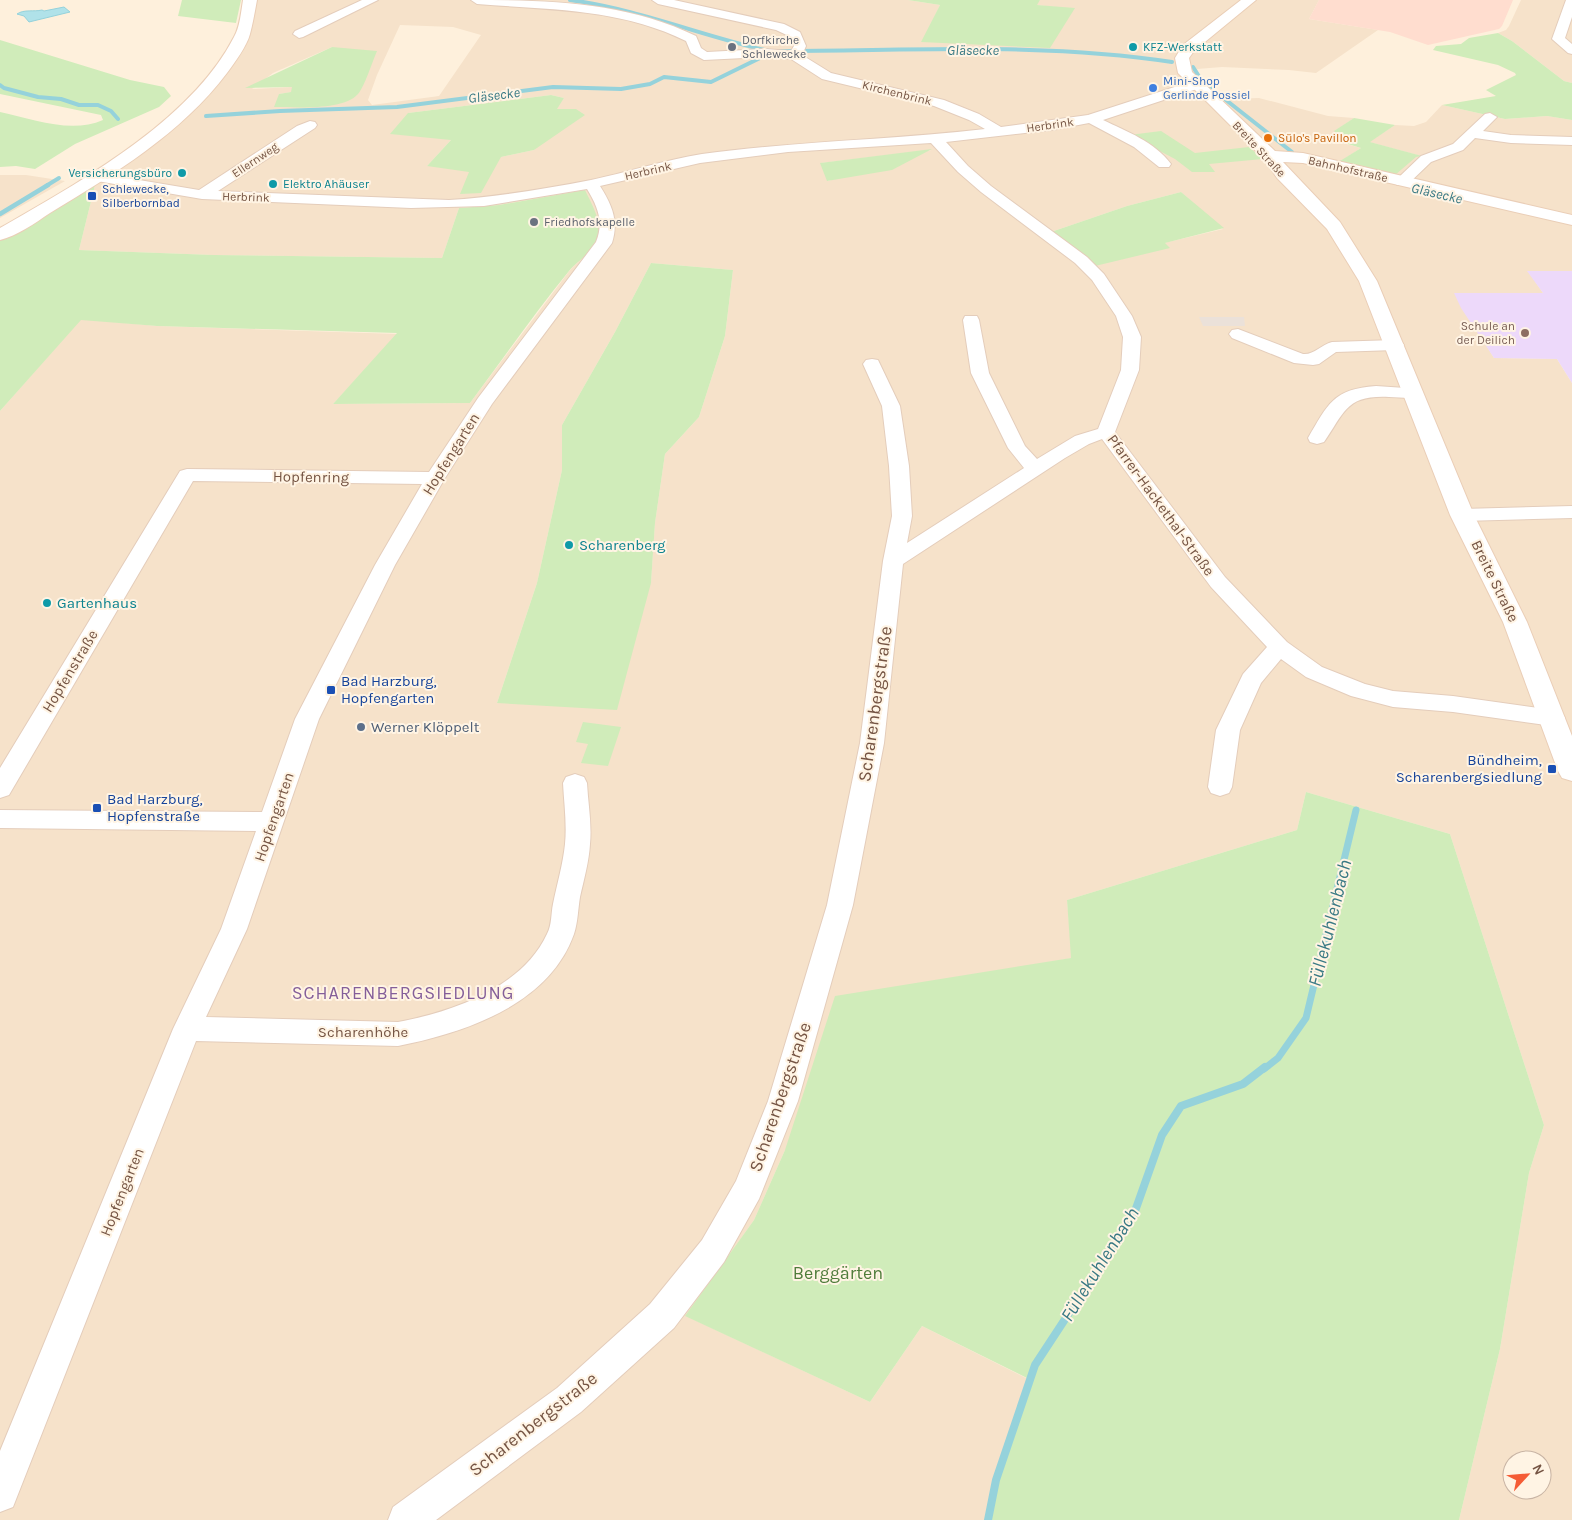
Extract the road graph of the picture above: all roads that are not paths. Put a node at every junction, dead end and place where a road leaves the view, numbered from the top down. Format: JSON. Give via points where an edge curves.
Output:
{"nodes":[{"id":1,"x":250,"y":0,"type":"edge"},
{"id":2,"x":372,"y":0,"type":"edge"},
{"id":3,"x":477,"y":0,"type":"edge"},
{"id":4,"x":658,"y":0,"type":"edge"},
{"id":5,"x":1249,"y":0,"type":"edge"},
{"id":6,"x":1571,"y":6,"type":"edge"},
{"id":7,"x":299,"y":34,"type":"dead end"},
{"id":8,"x":1572,"y":50,"type":"edge"},
{"id":9,"x":797,"y":52,"type":"junction"},
{"id":10,"x":1195,"y":85,"type":"junction"},
{"id":11,"x":1490,"y":117,"type":"dead end"},
{"id":12,"x":1091,"y":119,"type":"junction"},
{"id":13,"x":310,"y":125,"type":"dead end"},
{"id":14,"x":999,"y":132,"type":"junction"},
{"id":15,"x":1474,"y":134,"type":"junction"},
{"id":16,"x":935,"y":139,"type":"junction"},
{"id":17,"x":1572,"y":141,"type":"edge"},
{"id":18,"x":1270,"y":156,"type":"junction"},
{"id":19,"x":1164,"y":164,"type":"dead end"},
{"id":20,"x":97,"y":177,"type":"junction"},
{"id":21,"x":1402,"y":182,"type":"junction"},
{"id":22,"x":591,"y":184,"type":"junction"},
{"id":23,"x":202,"y":196,"type":"junction"},
{"id":24,"x":1572,"y":220,"type":"edge"},
{"id":25,"x":0,"y":235,"type":"edge"},
{"id":26,"x":971,"y":320,"type":"dead end"},
{"id":27,"x":1238,"y":334,"type":"dead end"},
{"id":28,"x":1395,"y":345,"type":"junction"},
{"id":29,"x":872,"y":364,"type":"dead end"},
{"id":30,"x":1414,"y":393,"type":"junction"},
{"id":31,"x":1106,"y":432,"type":"junction"},
{"id":32,"x":1316,"y":438,"type":"dead end"},
{"id":33,"x":1036,"y":470,"type":"junction"},
{"id":34,"x":187,"y":475,"type":"joint"},
{"id":35,"x":435,"y":478,"type":"junction"},
{"id":36,"x":1572,"y":512,"type":"edge"},
{"id":37,"x":1462,"y":515,"type":"junction"},
{"id":38,"x":893,"y":562,"type":"junction"},
{"id":39,"x":1278,"y":647,"type":"junction"},
{"id":40,"x":1553,"y":718,"type":"junction"},
{"id":41,"x":1572,"y":771,"type":"edge"},
{"id":42,"x":575,"y":783,"type":"dead end"},
{"id":43,"x":1220,"y":787,"type":"dead end"},
{"id":44,"x":0,"y":789,"type":"edge"},
{"id":45,"x":0,"y":819,"type":"edge"},
{"id":46,"x":272,"y":822,"type":"junction"},
{"id":47,"x":187,"y":1029,"type":"junction"},
{"id":48,"x":0,"y":1494,"type":"edge"},
{"id":49,"x":406,"y":1520,"type":"edge"}],
"edges":[{"from":1,"to":20,"type":"street","via":[[248,23],[240,42],[215,81],[168,124]]},
{"from":2,"to":7,"type":"street"},
{"from":3,"to":9,"type":"street","name":"Kirchenbrink","via":[[619,13],[678,31],[692,39],[695,50],[704,56]]},
{"from":4,"to":9,"type":"street","via":[[780,27],[796,35]]},
{"from":5,"to":10,"type":"street","name":"Breite Straße","via":[[1185,51],[1182,62],[1185,73]]},
{"from":6,"to":8,"type":"street","via":[[1558,39]]},
{"from":9,"to":14,"type":"street","name":"Kirchenbrink","via":[[827,76],[939,102]]},
{"from":10,"to":12,"type":"street","name":"Herbrink"},
{"from":10,"to":18,"type":"street","name":"Breite Straße"},
{"from":11,"to":15,"type":"street"},
{"from":12,"to":14,"type":"street","name":"Herbrink"},
{"from":12,"to":19,"type":"street","via":[[1138,144]]},
{"from":13,"to":23,"type":"street","name":"Ellernweg"},
{"from":14,"to":16,"type":"street","name":"Herbrink"},
{"from":15,"to":17,"type":"street"},
{"from":15,"to":21,"type":"street","via":[[1458,147],[1426,159]]},
{"from":16,"to":22,"type":"street","name":"Herbrink","via":[[788,148],[700,158]]},
{"from":16,"to":31,"type":"street","name":"Pfarrer-Hackethal-Straße","via":[[963,169],[1081,260],[1098,277],[1124,316],[1132,337],[1130,370]]},
{"from":18,"to":21,"type":"street","name":"Bahnhofstraße","via":[[1303,158]]},
{"from":18,"to":28,"type":"street","name":"Breite Straße","via":[[1344,239],[1368,281]]},
{"from":20,"to":23,"type":"street","name":"Herbrink"},
{"from":20,"to":25,"type":"street"},
{"from":21,"to":24,"type":"street","name":"Bahnhofstraße"},
{"from":22,"to":23,"type":"street","name":"Herbrink","via":[[511,198],[448,204]]},
{"from":22,"to":35,"type":"street","name":"Hopfengarten","via":[[607,214],[609,228],[604,244],[484,402]]},
{"from":26,"to":33,"type":"street","via":[[980,373],[1017,448]]},
{"from":27,"to":28,"type":"street","via":[[1300,359],[1313,360],[1332,347]]},
{"from":28,"to":30,"type":"street","name":"Breite Straße"},
{"from":29,"to":38,"type":"street","name":"Scharenbergstraße","via":[[891,406],[899,466],[902,516]]},
{"from":30,"to":32,"type":"street","via":[[1372,391],[1353,395],[1336,408]]},
{"from":30,"to":37,"type":"street","name":"Breite Straße"},
{"from":31,"to":33,"type":"street","via":[[1082,440]]},
{"from":31,"to":39,"type":"street","name":"Pfarrer-Hackethal-Straße","via":[[1218,582]]},
{"from":33,"to":38,"type":"street"},
{"from":34,"to":35,"type":"street","name":"Hopfenring"},
{"from":34,"to":44,"type":"street","name":"Hopfenstraße"},
{"from":35,"to":46,"type":"street","name":"Hopfengarten","via":[[385,565],[307,719]]},
{"from":36,"to":37,"type":"street"},
{"from":37,"to":40,"type":"street","name":"Breite Straße","via":[[1515,622]]},
{"from":38,"to":49,"type":"street","name":"Scharenbergstraße","via":[[872,743],[840,905],[783,1101],[748,1189],[713,1251],[662,1316],[569,1400]]},
{"from":39,"to":40,"type":"street","name":"Pfarrer-Hackethal-Straße","via":[[1314,672],[1393,699]]},
{"from":39,"to":43,"type":"street","via":[[1251,680],[1228,730]]},
{"from":40,"to":41,"type":"street","name":"Breite Straße"},
{"from":42,"to":47,"type":"street","name":"Scharenhöhe","via":[[578,838],[560,937],[540,966],[516,988],[488,1006],[458,1020],[398,1034]]},
{"from":45,"to":46,"type":"street"},
{"from":46,"to":47,"type":"street","name":"Hopfengarten","via":[[234,929]]},
{"from":47,"to":48,"type":"street","name":"Hopfengarten"}]}
